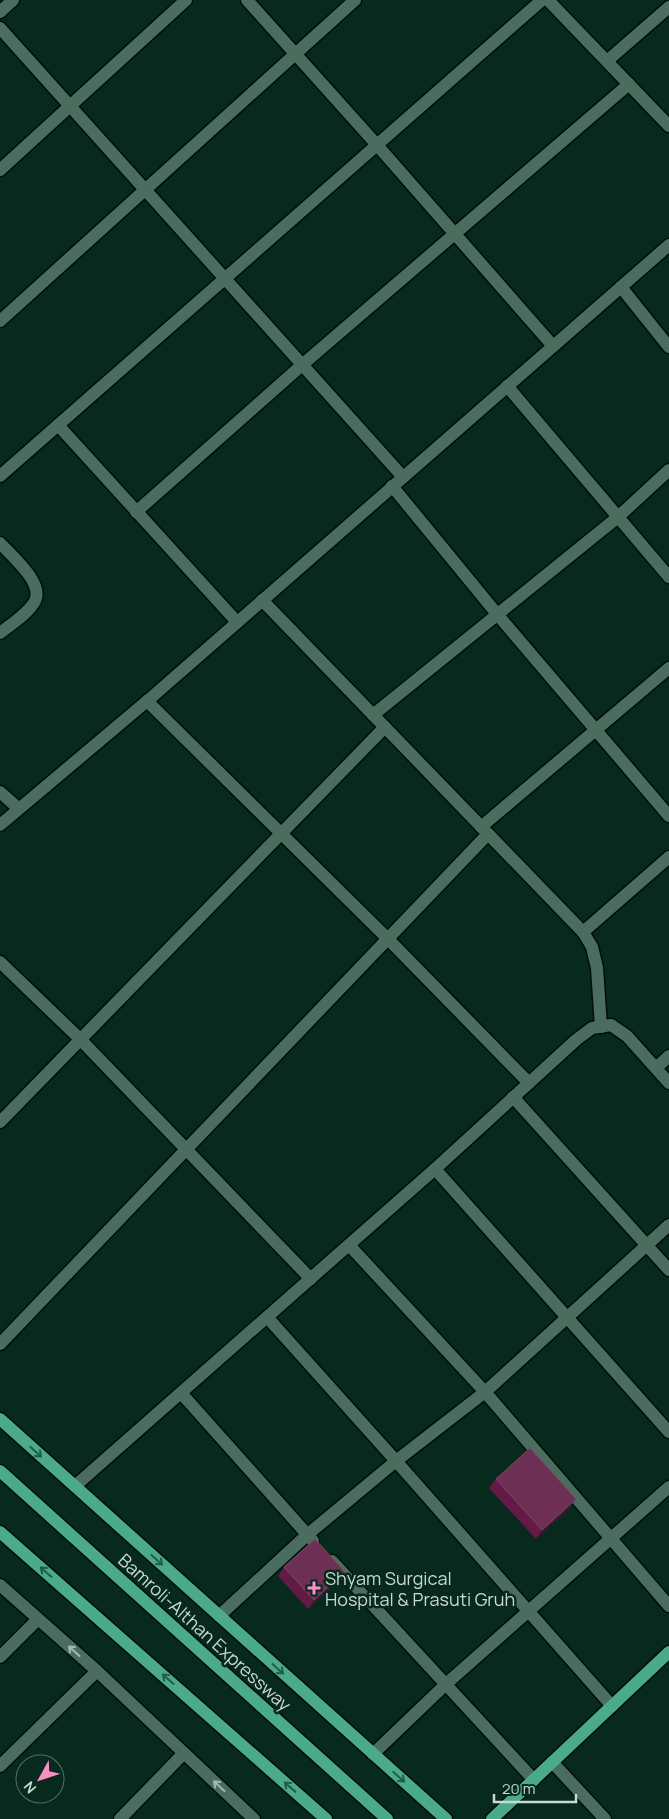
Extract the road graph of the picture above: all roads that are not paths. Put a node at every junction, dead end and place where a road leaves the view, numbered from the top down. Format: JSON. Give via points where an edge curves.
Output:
{"nodes":[{"id":1,"x":14,"y":0,"type":"edge"},
{"id":2,"x":186,"y":0,"type":"edge"},
{"id":3,"x":247,"y":0,"type":"edge"},
{"id":4,"x":355,"y":0,"type":"edge"},
{"id":5,"x":542,"y":0,"type":"edge"},
{"id":6,"x":548,"y":0,"type":"edge"},
{"id":7,"x":669,"y":7,"type":"edge"},
{"id":8,"x":0,"y":12,"type":"edge"},
{"id":9,"x":0,"y":28,"type":"edge"},
{"id":10,"x":296,"y":54,"type":"junction"},
{"id":11,"x":607,"y":61,"type":"junction"},
{"id":12,"x":629,"y":84,"type":"junction"},
{"id":13,"x":70,"y":106,"type":"junction"},
{"id":14,"x":669,"y":126,"type":"edge"},
{"id":15,"x":377,"y":145,"type":"junction"},
{"id":16,"x":0,"y":170,"type":"edge"},
{"id":17,"x":146,"y":191,"type":"junction"},
{"id":18,"x":454,"y":234,"type":"junction"},
{"id":19,"x":669,"y":245,"type":"edge"},
{"id":20,"x":225,"y":279,"type":"junction"},
{"id":21,"x":620,"y":287,"type":"junction"},
{"id":22,"x":0,"y":321,"type":"edge"},
{"id":23,"x":553,"y":346,"type":"junction"},
{"id":24,"x":669,"y":346,"type":"edge"},
{"id":25,"x":302,"y":365,"type":"junction"},
{"id":26,"x":507,"y":386,"type":"junction"},
{"id":27,"x":58,"y":425,"type":"junction"},
{"id":28,"x":669,"y":470,"type":"edge"},
{"id":29,"x":0,"y":476,"type":"edge"},
{"id":30,"x":403,"y":477,"type":"junction"},
{"id":31,"x":392,"y":486,"type":"junction"},
{"id":32,"x":136,"y":512,"type":"junction"},
{"id":33,"x":618,"y":517,"type":"junction"},
{"id":34,"x":0,"y":543,"type":"edge"},
{"id":35,"x":669,"y":577,"type":"edge"},
{"id":36,"x":262,"y":600,"type":"junction"},
{"id":37,"x":497,"y":614,"type":"junction"},
{"id":38,"x":237,"y":622,"type":"junction"},
{"id":39,"x":0,"y":633,"type":"edge"},
{"id":40,"x":669,"y":668,"type":"edge"},
{"id":41,"x":147,"y":701,"type":"junction"},
{"id":42,"x":373,"y":715,"type":"junction"},
{"id":43,"x":385,"y":727,"type":"junction"},
{"id":44,"x":595,"y":730,"type":"junction"},
{"id":45,"x":0,"y":792,"type":"edge"},
{"id":46,"x":18,"y":808,"type":"junction"},
{"id":47,"x":669,"y":816,"type":"edge"},
{"id":48,"x":0,"y":825,"type":"edge"},
{"id":49,"x":485,"y":830,"type":"junction"},
{"id":50,"x":281,"y":834,"type":"junction"},
{"id":51,"x":669,"y":857,"type":"edge"},
{"id":52,"x":583,"y":932,"type":"junction"},
{"id":53,"x":388,"y":939,"type":"junction"},
{"id":54,"x":0,"y":962,"type":"edge"},
{"id":55,"x":601,"y":1027,"type":"junction"},
{"id":56,"x":80,"y":1039,"type":"junction"},
{"id":57,"x":669,"y":1056,"type":"edge"},
{"id":58,"x":656,"y":1068,"type":"junction"},
{"id":59,"x":529,"y":1083,"type":"junction"},
{"id":60,"x":669,"y":1083,"type":"edge"},
{"id":61,"x":513,"y":1098,"type":"junction"},
{"id":62,"x":0,"y":1122,"type":"edge"},
{"id":63,"x":186,"y":1150,"type":"junction"},
{"id":64,"x":435,"y":1169,"type":"junction"},
{"id":65,"x":669,"y":1225,"type":"edge"},
{"id":66,"x":349,"y":1245,"type":"junction"},
{"id":67,"x":647,"y":1245,"type":"junction"},
{"id":68,"x":669,"y":1270,"type":"edge"},
{"id":69,"x":311,"y":1279,"type":"junction"},
{"id":70,"x":267,"y":1317,"type":"junction"},
{"id":71,"x":568,"y":1318,"type":"junction"},
{"id":72,"x":0,"y":1344,"type":"edge"},
{"id":73,"x":485,"y":1392,"type":"junction"},
{"id":74,"x":181,"y":1393,"type":"junction"},
{"id":75,"x":0,"y":1419,"type":"edge"},
{"id":76,"x":669,"y":1432,"type":"edge"},
{"id":77,"x":396,"y":1461,"type":"junction"},
{"id":78,"x":0,"y":1471,"type":"edge"},
{"id":79,"x":75,"y":1486,"type":"junction"},
{"id":80,"x":669,"y":1487,"type":"edge"},
{"id":81,"x":0,"y":1532,"type":"edge"},
{"id":82,"x":307,"y":1534,"type":"junction"},
{"id":83,"x":611,"y":1538,"type":"junction"},
{"id":84,"x":0,"y":1585,"type":"edge"},
{"id":85,"x":669,"y":1606,"type":"edge"},
{"id":86,"x":528,"y":1611,"type":"junction"},
{"id":87,"x":219,"y":1616,"type":"junction"},
{"id":88,"x":38,"y":1619,"type":"junction"},
{"id":89,"x":669,"y":1652,"type":"edge"},
{"id":90,"x":0,"y":1657,"type":"edge"},
{"id":91,"x":97,"y":1671,"type":"junction"},
{"id":92,"x":446,"y":1684,"type":"junction"},
{"id":93,"x":612,"y":1706,"type":"junction"},
{"id":94,"x":184,"y":1753,"type":"junction"},
{"id":95,"x":373,"y":1754,"type":"junction"},
{"id":96,"x":552,"y":1762,"type":"junction"},
{"id":97,"x":0,"y":1766,"type":"edge"},
{"id":98,"x":534,"y":1780,"type":"junction"},
{"id":99,"x":120,"y":1819,"type":"edge"},
{"id":100,"x":254,"y":1819,"type":"edge"},
{"id":101,"x":326,"y":1819,"type":"edge"},
{"id":102,"x":387,"y":1819,"type":"edge"},
{"id":103,"x":446,"y":1819,"type":"edge"},
{"id":104,"x":492,"y":1819,"type":"edge"},
{"id":105,"x":605,"y":1819,"type":"edge"}],
"edges":[{"from":1,"to":8,"type":"street"},
{"from":2,"to":13,"type":"street"},
{"from":3,"to":10,"type":"street"},
{"from":4,"to":10,"type":"street"},
{"from":5,"to":15,"type":"street"},
{"from":6,"to":11,"type":"street"},
{"from":7,"to":11,"type":"street"},
{"from":9,"to":13,"type":"street"},
{"from":10,"to":15,"type":"street"},
{"from":10,"to":17,"type":"street"},
{"from":11,"to":12,"type":"street"},
{"from":12,"to":14,"type":"street"},
{"from":12,"to":18,"type":"street"},
{"from":13,"to":16,"type":"street"},
{"from":13,"to":17,"type":"street"},
{"from":15,"to":18,"type":"street"},
{"from":15,"to":20,"type":"street"},
{"from":17,"to":20,"type":"street"},
{"from":17,"to":22,"type":"street"},
{"from":18,"to":23,"type":"street"},
{"from":18,"to":25,"type":"street"},
{"from":19,"to":21,"type":"street"},
{"from":20,"to":25,"type":"street"},
{"from":20,"to":27,"type":"street"},
{"from":21,"to":23,"type":"street"},
{"from":21,"to":24,"type":"street"},
{"from":23,"to":26,"type":"street"},
{"from":25,"to":30,"type":"street"},
{"from":25,"to":32,"type":"street"},
{"from":26,"to":30,"type":"street"},
{"from":26,"to":33,"type":"street"},
{"from":27,"to":29,"type":"street"},
{"from":27,"to":32,"type":"street"},
{"from":28,"to":33,"type":"street"},
{"from":30,"to":31,"type":"street"},
{"from":31,"to":36,"type":"street"},
{"from":31,"to":37,"type":"street"},
{"from":32,"to":38,"type":"street"},
{"from":33,"to":35,"type":"street"},
{"from":33,"to":37,"type":"street"},
{"from":34,"to":39,"type":"street","via":[[33,580],[37,590],[28,609]]},
{"from":36,"to":38,"type":"street"},
{"from":36,"to":42,"type":"street"},
{"from":37,"to":42,"type":"street"},
{"from":37,"to":44,"type":"street"},
{"from":38,"to":41,"type":"street"},
{"from":40,"to":44,"type":"street"},
{"from":41,"to":46,"type":"street"},
{"from":41,"to":50,"type":"street"},
{"from":42,"to":43,"type":"street"},
{"from":43,"to":49,"type":"street"},
{"from":43,"to":50,"type":"street"},
{"from":44,"to":47,"type":"street"},
{"from":44,"to":49,"type":"street"},
{"from":45,"to":46,"type":"street"},
{"from":46,"to":48,"type":"street"},
{"from":49,"to":52,"type":"street"},
{"from":49,"to":53,"type":"street"},
{"from":50,"to":53,"type":"street"},
{"from":50,"to":56,"type":"street"},
{"from":51,"to":52,"type":"street"},
{"from":52,"to":55,"type":"street","via":[[592,948],[597,968]]},
{"from":53,"to":59,"type":"street"},
{"from":53,"to":63,"type":"street"},
{"from":54,"to":56,"type":"street"},
{"from":55,"to":58,"type":"street","via":[[611,1025],[627,1036]]},
{"from":55,"to":59,"type":"street","via":[[592,1028],[576,1040]]},
{"from":56,"to":62,"type":"street"},
{"from":56,"to":63,"type":"street"},
{"from":57,"to":58,"type":"street"},
{"from":58,"to":60,"type":"street"},
{"from":59,"to":61,"type":"street"},
{"from":61,"to":64,"type":"street"},
{"from":61,"to":67,"type":"street"},
{"from":63,"to":69,"type":"street"},
{"from":63,"to":72,"type":"street"},
{"from":64,"to":66,"type":"street"},
{"from":64,"to":71,"type":"street"},
{"from":65,"to":67,"type":"street"},
{"from":66,"to":69,"type":"street"},
{"from":66,"to":73,"type":"street"},
{"from":67,"to":68,"type":"street"},
{"from":67,"to":71,"type":"street"},
{"from":69,"to":70,"type":"street"},
{"from":70,"to":74,"type":"street"},
{"from":70,"to":77,"type":"street"},
{"from":71,"to":73,"type":"street"},
{"from":71,"to":76,"type":"street"},
{"from":73,"to":77,"type":"street"},
{"from":73,"to":83,"type":"street"},
{"from":74,"to":79,"type":"street"},
{"from":74,"to":82,"type":"street"},
{"from":75,"to":79,"type":"main road","one_way":true},
{"from":77,"to":82,"type":"street"},
{"from":77,"to":86,"type":"street"},
{"from":78,"to":102,"type":"main road","name":"Bamroli-Althan Expressway"},
{"from":79,"to":87,"type":"main road","one_way":true},
{"from":80,"to":83,"type":"street"},
{"from":101,"to":81,"type":"main road","one_way":true},
{"from":82,"to":87,"type":"street"},
{"from":82,"to":92,"type":"street"},
{"from":83,"to":85,"type":"street"},
{"from":83,"to":86,"type":"street"},
{"from":84,"to":88,"type":"street"},
{"from":86,"to":92,"type":"street"},
{"from":86,"to":93,"type":"street"},
{"from":87,"to":95,"type":"main road","one_way":true},
{"from":88,"to":90,"type":"street"},
{"from":91,"to":88,"type":"street","one_way":true},
{"from":89,"to":93,"type":"main road"},
{"from":91,"to":94,"type":"street"},
{"from":91,"to":97,"type":"street"},
{"from":92,"to":95,"type":"street"},
{"from":92,"to":98,"type":"street"},
{"from":93,"to":96,"type":"main road"},
{"from":94,"to":99,"type":"street"},
{"from":100,"to":94,"type":"street","one_way":true},
{"from":95,"to":103,"type":"main road","one_way":true},
{"from":96,"to":98,"type":"main road"},
{"from":96,"to":105,"type":"street"},
{"from":98,"to":104,"type":"main road"}]}
